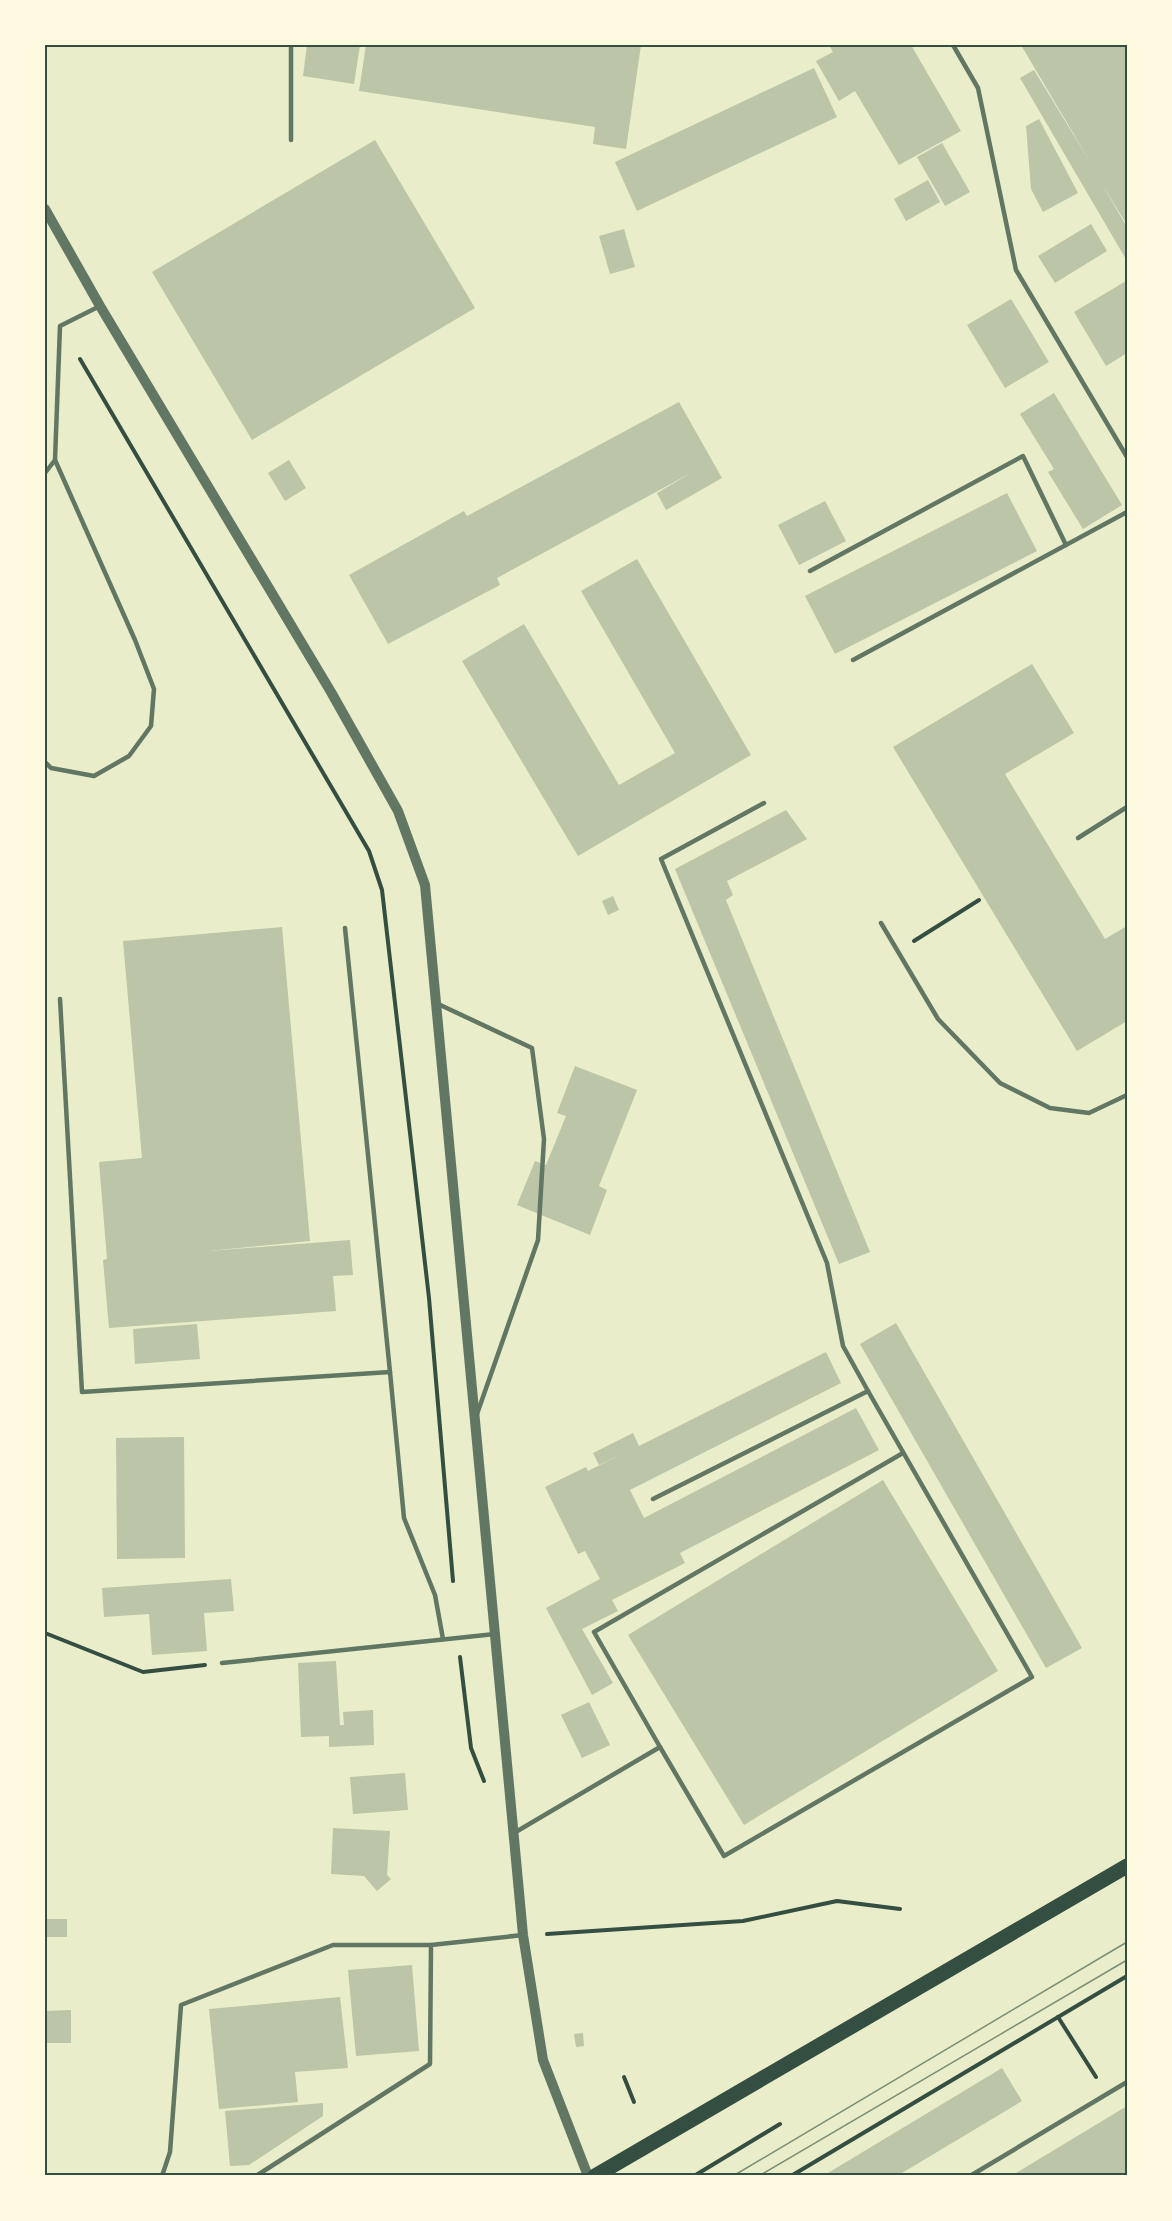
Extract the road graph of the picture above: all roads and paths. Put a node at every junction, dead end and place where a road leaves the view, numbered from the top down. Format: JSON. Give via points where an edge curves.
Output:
{"nodes":[{"id":1,"x":291,"y":45,"type":"edge"},
{"id":2,"x":953,"y":45,"type":"edge"},
{"id":3,"x":291,"y":140,"type":"dead end"},
{"id":4,"x":45,"y":209,"type":"edge"},
{"id":5,"x":100,"y":306,"type":"junction"},
{"id":6,"x":60,"y":326,"type":"junction"},
{"id":7,"x":1127,"y":457,"type":"edge"},
{"id":8,"x":55,"y":459,"type":"junction"},
{"id":9,"x":45,"y":473,"type":"edge"},
{"id":10,"x":1127,"y":512,"type":"edge"},
{"id":11,"x":1066,"y":545,"type":"junction"},
{"id":12,"x":810,"y":571,"type":"dead end"},
{"id":13,"x":853,"y":660,"type":"dead end"},
{"id":14,"x":45,"y":762,"type":"edge"},
{"id":15,"x":764,"y":803,"type":"dead end"},
{"id":16,"x":1127,"y":807,"type":"edge"},
{"id":17,"x":1078,"y":838,"type":"dead end"},
{"id":18,"x":979,"y":900,"type":"dead end"},
{"id":19,"x":881,"y":923,"type":"dead end"},
{"id":20,"x":345,"y":928,"type":"dead end"},
{"id":21,"x":898,"y":951,"type":"junction"},
{"id":22,"x":60,"y":999,"type":"dead end"},
{"id":23,"x":436,"y":1003,"type":"junction"},
{"id":24,"x":1127,"y":1095,"type":"edge"},
{"id":25,"x":390,"y":1372,"type":"junction"},
{"id":26,"x":868,"y":1391,"type":"junction"},
{"id":27,"x":475,"y":1419,"type":"junction"},
{"id":28,"x":903,"y":1453,"type":"junction"},
{"id":29,"x":653,"y":1499,"type":"dead end"},
{"id":30,"x":454,"y":1591,"type":"dead end"},
{"id":31,"x":45,"y":1634,"type":"edge"},
{"id":32,"x":495,"y":1635,"type":"junction"},
{"id":33,"x":458,"y":1638,"type":"junction"},
{"id":34,"x":443,"y":1639,"type":"junction"},
{"id":35,"x":222,"y":1662,"type":"joint"},
{"id":36,"x":660,"y":1747,"type":"junction"},
{"id":37,"x":486,"y":1788,"type":"dead end"},
{"id":38,"x":514,"y":1833,"type":"junction"},
{"id":39,"x":1127,"y":1866,"type":"edge"},
{"id":40,"x":900,"y":1909,"type":"dead end"},
{"id":41,"x":523,"y":1935,"type":"junction"},
{"id":42,"x":430,"y":1945,"type":"junction"},
{"id":43,"x":1127,"y":1976,"type":"edge"},
{"id":44,"x":1058,"y":2017,"type":"junction"},
{"id":45,"x":1086,"y":2061,"type":"dead end"},
{"id":46,"x":624,"y":2077,"type":"dead end"},
{"id":47,"x":1127,"y":2082,"type":"edge"},
{"id":48,"x":634,"y":2102,"type":"dead end"},
{"id":49,"x":780,"y":2124,"type":"dead end"},
{"id":50,"x":162,"y":2176,"type":"edge"},
{"id":51,"x":256,"y":2176,"type":"edge"},
{"id":52,"x":588,"y":2176,"type":"edge"},
{"id":53,"x":595,"y":2176,"type":"edge"},
{"id":54,"x":694,"y":2176,"type":"edge"},
{"id":55,"x":791,"y":2176,"type":"edge"},
{"id":56,"x":970,"y":2176,"type":"edge"}],
"edges":[{"from":1,"to":3,"type":"lane"},
{"from":2,"to":7,"type":"lane","via":[[978,88],[1016,270]]},
{"from":4,"to":5,"type":"street"},
{"from":5,"to":6,"type":"lane"},
{"from":5,"to":23,"type":"street","via":[[332,693],[398,811],[425,885]]},
{"from":6,"to":8,"type":"lane"},
{"from":6,"to":30,"type":"path","via":[[369,850],[382,890],[429,1298]]},
{"from":8,"to":9,"type":"lane"},
{"from":8,"to":14,"type":"lane","via":[[154,689],[151,726],[129,756],[94,776],[51,768]]},
{"from":10,"to":11,"type":"lane"},
{"from":11,"to":12,"type":"lane","via":[[1023,456]]},
{"from":11,"to":13,"type":"lane"},
{"from":15,"to":26,"type":"lane","via":[[661,859],[827,1263],[843,1346]]},
{"from":16,"to":17,"type":"lane"},
{"from":18,"to":21,"type":"path"},
{"from":19,"to":21,"type":"lane"},
{"from":20,"to":25,"type":"lane"},
{"from":21,"to":24,"type":"lane","via":[[938,1019],[1000,1083],[1050,1108],[1089,1113]]},
{"from":22,"to":25,"type":"lane","via":[[82,1392]]},
{"from":23,"to":27,"type":"street"},
{"from":23,"to":27,"type":"lane","via":[[532,1048],[544,1139],[538,1240]]},
{"from":25,"to":34,"type":"lane","via":[[405,1518],[435,1595]]},
{"from":26,"to":28,"type":"lane"},
{"from":26,"to":29,"type":"lane"},
{"from":27,"to":32,"type":"street"},
{"from":28,"to":36,"type":"lane","via":[[594,1632]]},
{"from":28,"to":36,"type":"lane","via":[[1032,1677],[724,1856]]},
{"from":31,"to":35,"type":"path","via":[[143,1672]]},
{"from":32,"to":33,"type":"lane"},
{"from":32,"to":38,"type":"street"},
{"from":33,"to":34,"type":"lane"},
{"from":33,"to":37,"type":"path","via":[[471,1748]]},
{"from":34,"to":35,"type":"lane"},
{"from":36,"to":38,"type":"lane"},
{"from":38,"to":41,"type":"street"},
{"from":39,"to":53,"type":"main road"},
{"from":40,"to":41,"type":"path","via":[[837,1901],[743,1921]]},
{"from":41,"to":42,"type":"lane"},
{"from":41,"to":52,"type":"street","via":[[543,2060]]},
{"from":42,"to":50,"type":"lane","via":[[333,1945],[181,2005],[170,2152]]},
{"from":42,"to":51,"type":"lane","via":[[430,2064]]},
{"from":43,"to":44,"type":"path"},
{"from":44,"to":45,"type":"path"},
{"from":44,"to":55,"type":"path"},
{"from":46,"to":48,"type":"path"},
{"from":47,"to":56,"type":"lane"},
{"from":49,"to":54,"type":"path"}]}
